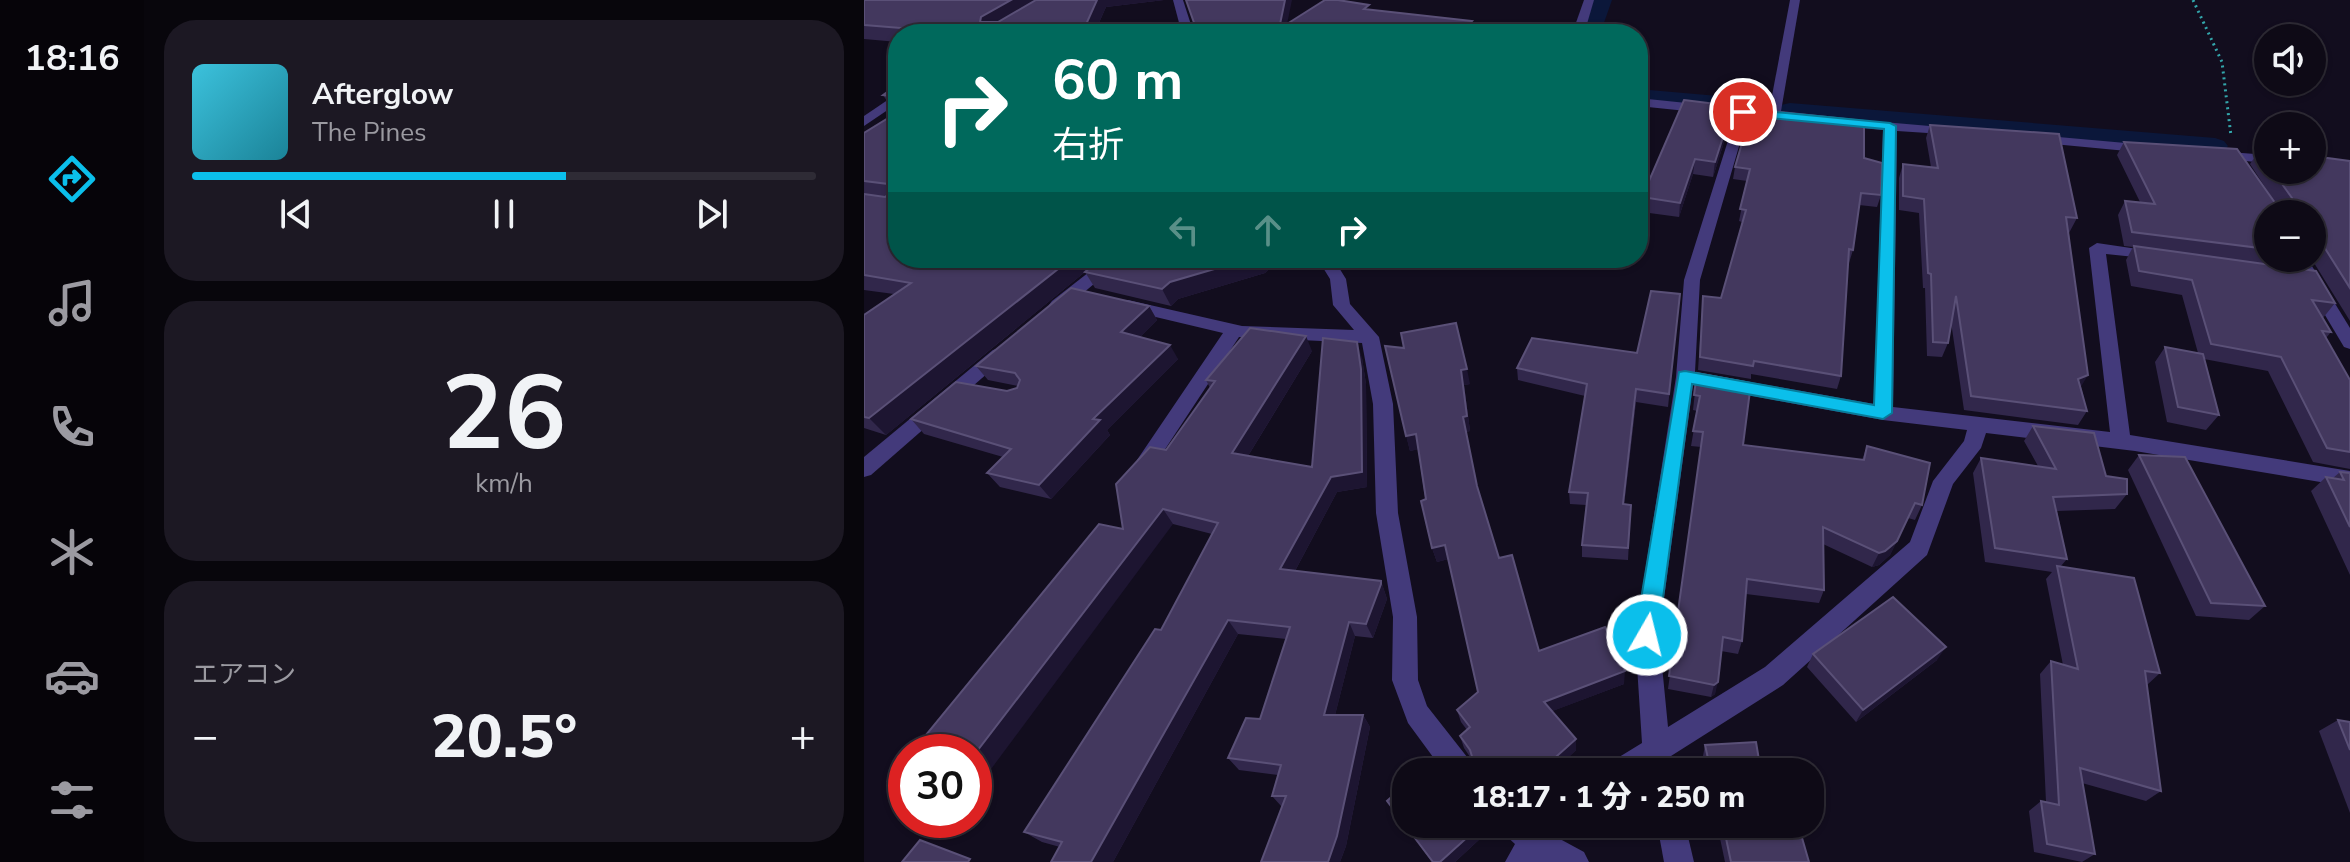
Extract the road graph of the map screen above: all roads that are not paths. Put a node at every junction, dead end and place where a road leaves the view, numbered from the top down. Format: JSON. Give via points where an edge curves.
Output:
{"nodes":[{"id":1,"x":1178,"y":0,"type":"edge"},
{"id":2,"x":1589,"y":0,"type":"edge"},
{"id":3,"x":1795,"y":0,"type":"edge"},
{"id":4,"x":1185,"y":24,"type":"edge"},
{"id":5,"x":1581,"y":24,"type":"edge"},
{"id":6,"x":1648,"y":103,"type":"edge"},
{"id":7,"x":888,"y":104,"type":"edge"},
{"id":8,"x":1743,"y":112,"type":"junction"},
{"id":9,"x":1818,"y":120,"type":"edge"},
{"id":10,"x":864,"y":122,"type":"edge"},
{"id":11,"x":1890,"y":126,"type":"junction"},
{"id":12,"x":1968,"y":133,"type":"edge"},
{"id":13,"x":2015,"y":137,"type":"edge"},
{"id":14,"x":2156,"y":150,"type":"edge"},
{"id":15,"x":2203,"y":154,"type":"edge"},
{"id":16,"x":2254,"y":160,"type":"edge"},
{"id":17,"x":2174,"y":259,"type":"edge"},
{"id":18,"x":1104,"y":268,"type":"edge"},
{"id":19,"x":1331,"y":268,"type":"edge"},
{"id":20,"x":2308,"y":272,"type":"edge"},
{"id":21,"x":2282,"y":274,"type":"edge"},
{"id":22,"x":2313,"y":279,"type":"junction"},
{"id":23,"x":1073,"y":292,"type":"junction"},
{"id":24,"x":1040,"y":320,"type":"edge"},
{"id":25,"x":1235,"y":330,"type":"junction"},
{"id":26,"x":1370,"y":337,"type":"junction"},
{"id":27,"x":1018,"y":338,"type":"edge"},
{"id":28,"x":2350,"y":343,"type":"edge"},
{"id":29,"x":1685,"y":377,"type":"junction"},
{"id":30,"x":963,"y":385,"type":"junction"},
{"id":31,"x":991,"y":391,"type":"edge"},
{"id":32,"x":1883,"y":413,"type":"junction"},
{"id":33,"x":1978,"y":426,"type":"junction"},
{"id":34,"x":2121,"y":442,"type":"junction"},
{"id":35,"x":1147,"y":460,"type":"edge"},
{"id":36,"x":864,"y":469,"type":"edge"},
{"id":37,"x":2350,"y":479,"type":"edge"},
{"id":38,"x":1450,"y":758,"type":"edge"},
{"id":39,"x":1658,"y":758,"type":"edge"},
{"id":40,"x":1661,"y":758,"type":"edge"},
{"id":41,"x":1531,"y":838,"type":"edge"},
{"id":42,"x":1674,"y":838,"type":"edge"},
{"id":43,"x":1574,"y":862,"type":"edge"},
{"id":44,"x":1679,"y":862,"type":"edge"}],
"edges":[{"from":1,"to":4,"type":"street"},
{"from":2,"to":5,"type":"street"},
{"from":3,"to":8,"type":"street","via":[[1782,117]]},
{"from":6,"to":8,"type":"street"},
{"from":7,"to":10,"type":"street"},
{"from":8,"to":29,"type":"street","via":[[1692,280]]},
{"from":9,"to":11,"type":"street"},
{"from":11,"to":12,"type":"street"},
{"from":11,"to":32,"type":"street"},
{"from":13,"to":14,"type":"street"},
{"from":15,"to":16,"type":"street"},
{"from":17,"to":34,"type":"street","via":[[2097,248]]},
{"from":18,"to":23,"type":"street"},
{"from":19,"to":26,"type":"street","via":[[1342,305]]},
{"from":20,"to":22,"type":"street"},
{"from":21,"to":22,"type":"street"},
{"from":22,"to":28,"type":"street"},
{"from":23,"to":24,"type":"street"},
{"from":23,"to":25,"type":"street"},
{"from":25,"to":26,"type":"street"},
{"from":25,"to":35,"type":"street"},
{"from":26,"to":38,"type":"street","via":[[1383,404],[1387,513],[1405,617],[1405,680],[1417,714]]},
{"from":27,"to":30,"type":"street"},
{"from":29,"to":32,"type":"street"},
{"from":29,"to":39,"type":"street","via":[[1647,635]]},
{"from":30,"to":31,"type":"street"},
{"from":30,"to":36,"type":"street"},
{"from":32,"to":33,"type":"street"},
{"from":33,"to":34,"type":"street"},
{"from":33,"to":40,"type":"street","via":[[1974,443],[1944,481],[1919,548],[1774,676]]},
{"from":34,"to":37,"type":"street"},
{"from":41,"to":43,"type":"street"},
{"from":42,"to":44,"type":"street"}]}
